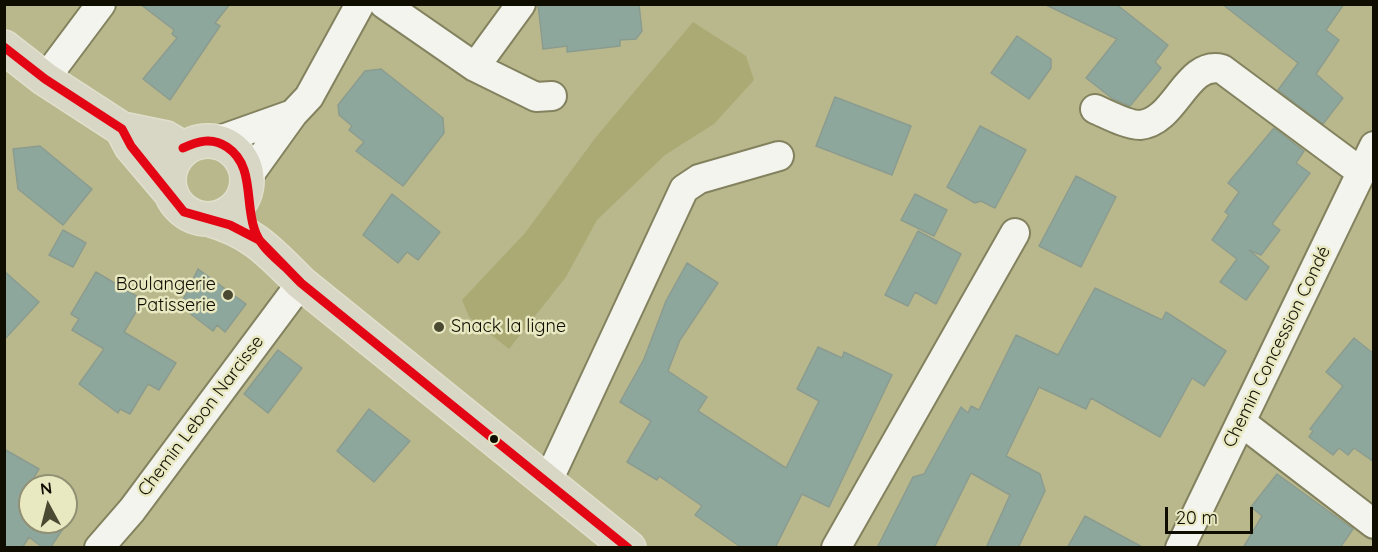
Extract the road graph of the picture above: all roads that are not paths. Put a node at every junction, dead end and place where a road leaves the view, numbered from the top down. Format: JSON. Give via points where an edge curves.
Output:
{"nodes":[{"id":1,"x":101,"y":4,"type":"edge"},
{"id":2,"x":360,"y":4,"type":"edge"},
{"id":3,"x":384,"y":4,"type":"edge"},
{"id":4,"x":521,"y":4,"type":"edge"},
{"id":5,"x":4,"y":47,"type":"edge"},
{"id":6,"x":475,"y":67,"type":"junction"},
{"id":7,"x":45,"y":79,"type":"junction"},
{"id":8,"x":552,"y":96,"type":"dead end"},
{"id":9,"x":1095,"y":109,"type":"dead end"},
{"id":10,"x":292,"y":114,"type":"junction"},
{"id":11,"x":122,"y":129,"type":"junction"},
{"id":12,"x":218,"y":141,"type":"junction"},
{"id":13,"x":1374,"y":146,"type":"edge"},
{"id":14,"x":183,"y":148,"type":"junction"},
{"id":15,"x":779,"y":156,"type":"dead end"},
{"id":16,"x":1361,"y":172,"type":"junction"},
{"id":17,"x":247,"y":184,"type":"junction"},
{"id":18,"x":170,"y":192,"type":"junction"},
{"id":19,"x":208,"y":219,"type":"junction"},
{"id":20,"x":1016,"y":233,"type":"dead end"},
{"id":21,"x":259,"y":240,"type":"junction"},
{"id":22,"x":301,"y":283,"type":"junction"},
{"id":23,"x":1241,"y":422,"type":"junction"},
{"id":24,"x":547,"y":483,"type":"junction"},
{"id":25,"x":1374,"y":524,"type":"edge"},
{"id":26,"x":99,"y":548,"type":"edge"},
{"id":27,"x":629,"y":548,"type":"edge"},
{"id":28,"x":836,"y":548,"type":"edge"},
{"id":29,"x":1180,"y":548,"type":"edge"}],
"edges":[{"from":1,"to":7,"type":"street"},
{"from":2,"to":10,"type":"street","via":[[309,97]]},
{"from":3,"to":6,"type":"street"},
{"from":4,"to":6,"type":"street"},
{"from":5,"to":7,"type":"main road"},
{"from":6,"to":8,"type":"street","via":[[536,97]]},
{"from":7,"to":11,"type":"main road"},
{"from":9,"to":16,"type":"street","via":[[1139,125],[1167,110],[1203,70],[1222,69]]},
{"from":10,"to":12,"type":"street"},
{"from":10,"to":17,"type":"street"},
{"from":11,"to":14,"type":"main road","via":[[166,138]]},
{"from":11,"to":18,"type":"main road","via":[[131,146]]},
{"from":12,"to":14,"type":"main road","via":[[194,142]]},
{"from":12,"to":17,"type":"main road","via":[[238,154]]},
{"from":13,"to":16,"type":"street","name":"Chemin Concession Condé"},
{"from":14,"to":18,"type":"main road","via":[[170,168]]},
{"from":15,"to":24,"type":"street","via":[[699,179],[684,189]]},
{"from":16,"to":23,"type":"street","name":"Chemin Concession Condé"},
{"from":17,"to":19,"type":"main road","via":[[231,212]]},
{"from":17,"to":21,"type":"main road","via":[[248,208]]},
{"from":18,"to":19,"type":"main road","via":[[184,212]]},
{"from":19,"to":21,"type":"main road"},
{"from":20,"to":28,"type":"street"},
{"from":21,"to":22,"type":"main road"},
{"from":22,"to":24,"type":"main road"},
{"from":22,"to":26,"type":"street","name":"Chemin Lebon Narcisse","via":[[132,510]]},
{"from":23,"to":25,"type":"street"},
{"from":23,"to":29,"type":"street","name":"Chemin Concession Condé"},
{"from":24,"to":27,"type":"main road"}]}
